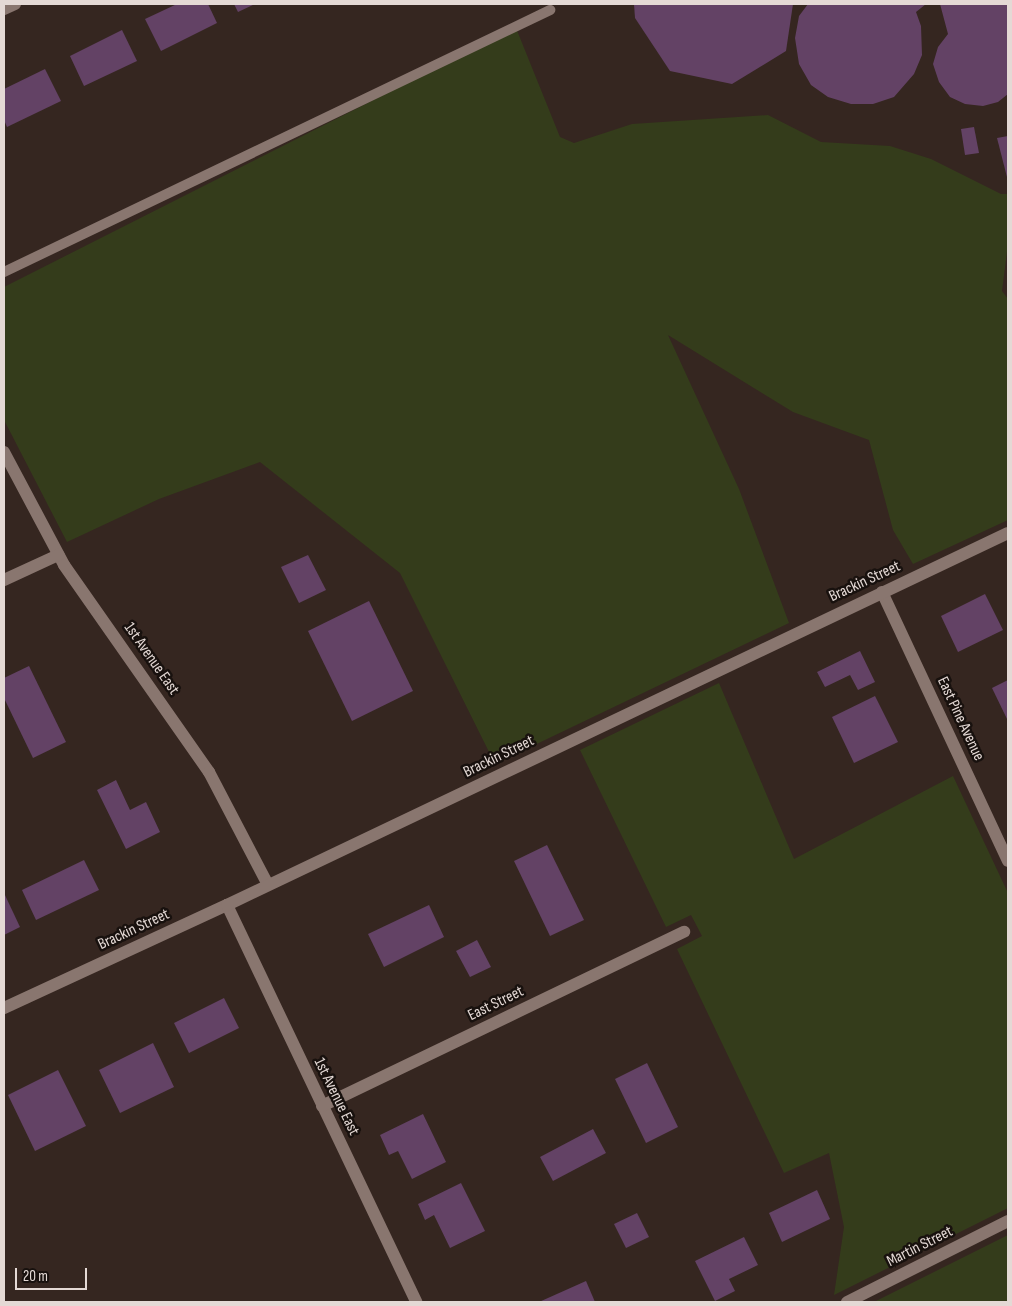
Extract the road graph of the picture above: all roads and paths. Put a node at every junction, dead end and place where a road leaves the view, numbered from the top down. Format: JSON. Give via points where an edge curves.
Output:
{"nodes":[{"id":1,"x":15,"y":4,"type":"edge"},
{"id":2,"x":4,"y":9,"type":"edge"},
{"id":3,"x":550,"y":10,"type":"dead end"},
{"id":4,"x":4,"y":272,"type":"edge"},
{"id":5,"x":4,"y":452,"type":"edge"},
{"id":6,"x":1008,"y":533,"type":"edge"},
{"id":7,"x":58,"y":555,"type":"junction"},
{"id":8,"x":4,"y":580,"type":"edge"},
{"id":9,"x":882,"y":592,"type":"junction"},
{"id":10,"x":1008,"y":860,"type":"edge"},
{"id":11,"x":268,"y":886,"type":"junction"},
{"id":12,"x":227,"y":905,"type":"junction"},
{"id":13,"x":684,"y":932,"type":"dead end"},
{"id":14,"x":4,"y":1008,"type":"edge"},
{"id":15,"x":322,"y":1106,"type":"junction"},
{"id":16,"x":1008,"y":1221,"type":"edge"},
{"id":17,"x":416,"y":1302,"type":"edge"},
{"id":18,"x":847,"y":1302,"type":"edge"}],
"edges":[{"from":1,"to":2,"type":"street"},
{"from":3,"to":4,"type":"lane"},
{"from":5,"to":7,"type":"street","name":"1st Avenue East"},
{"from":6,"to":9,"type":"street","name":"Brackin Street"},
{"from":7,"to":8,"type":"street"},
{"from":7,"to":11,"type":"street","name":"1st Avenue East","via":[[209,772]]},
{"from":9,"to":10,"type":"street","name":"East Pine Avenue"},
{"from":9,"to":11,"type":"street","name":"Brackin Street"},
{"from":11,"to":12,"type":"street","name":"Brackin Street"},
{"from":12,"to":14,"type":"street","name":"Brackin Street"},
{"from":12,"to":15,"type":"street","name":"1st Avenue East"},
{"from":13,"to":15,"type":"street","name":"East Street"},
{"from":15,"to":17,"type":"street","name":"1st Avenue East"},
{"from":16,"to":18,"type":"street","name":"Martin Street"}]}
